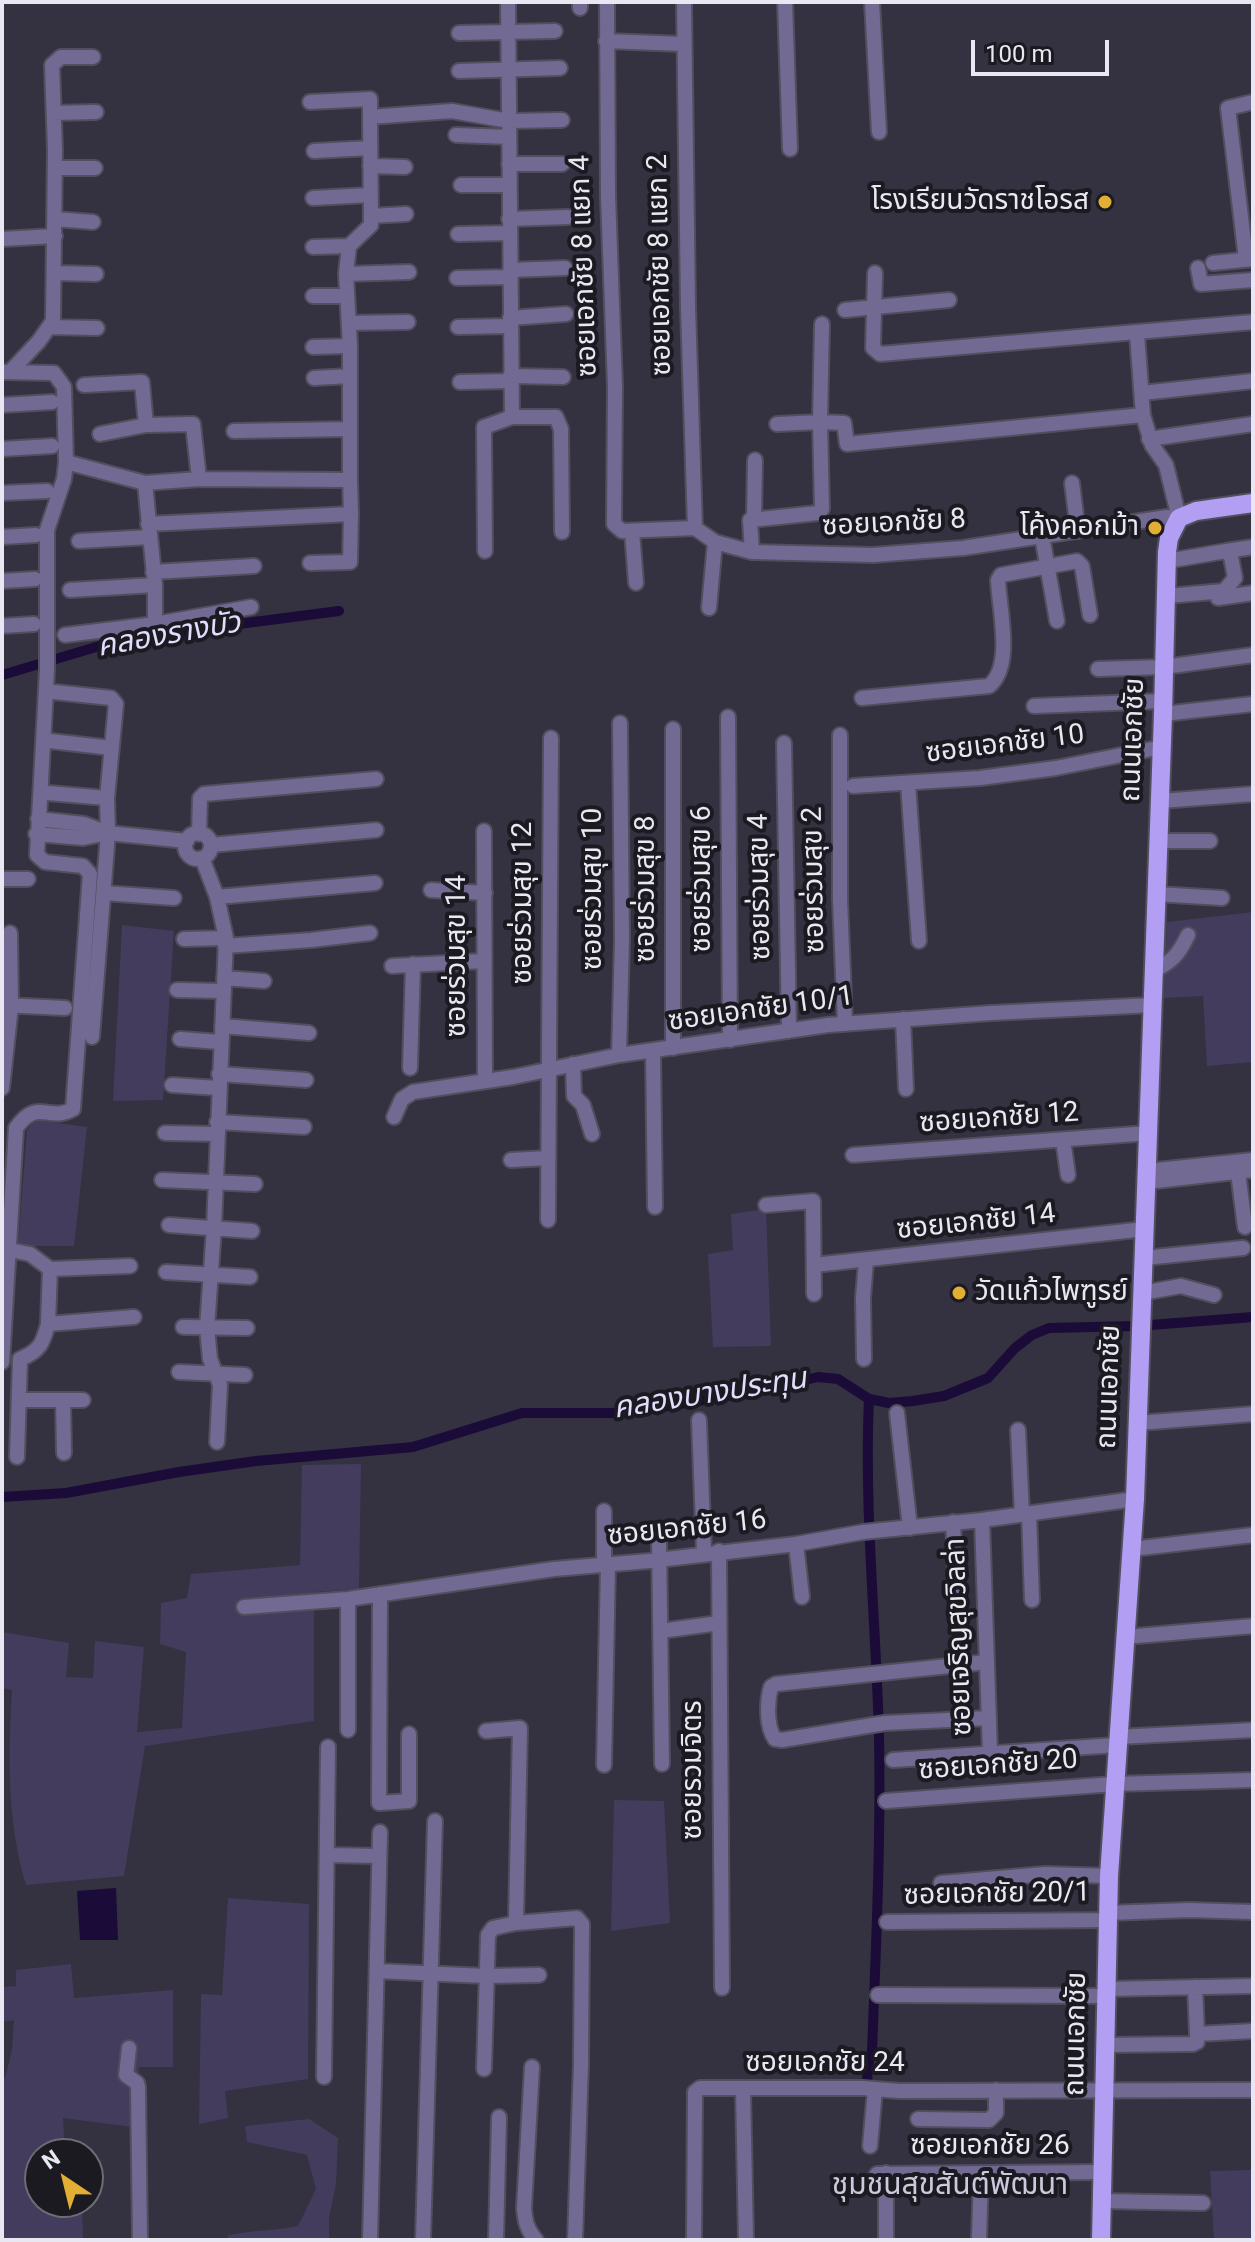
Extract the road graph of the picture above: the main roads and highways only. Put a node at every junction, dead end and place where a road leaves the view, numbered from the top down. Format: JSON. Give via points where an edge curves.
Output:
{"nodes":[{"id":1,"x":1253,"y":503,"type":"edge"},
{"id":2,"x":1101,"y":2240,"type":"edge"}],
"edges":[{"from":1,"to":2,"type":"main road","name":"ถนนเอกชัย","via":[[1179,518],[1169,538],[1135,1499],[1109,1876]]}]}
